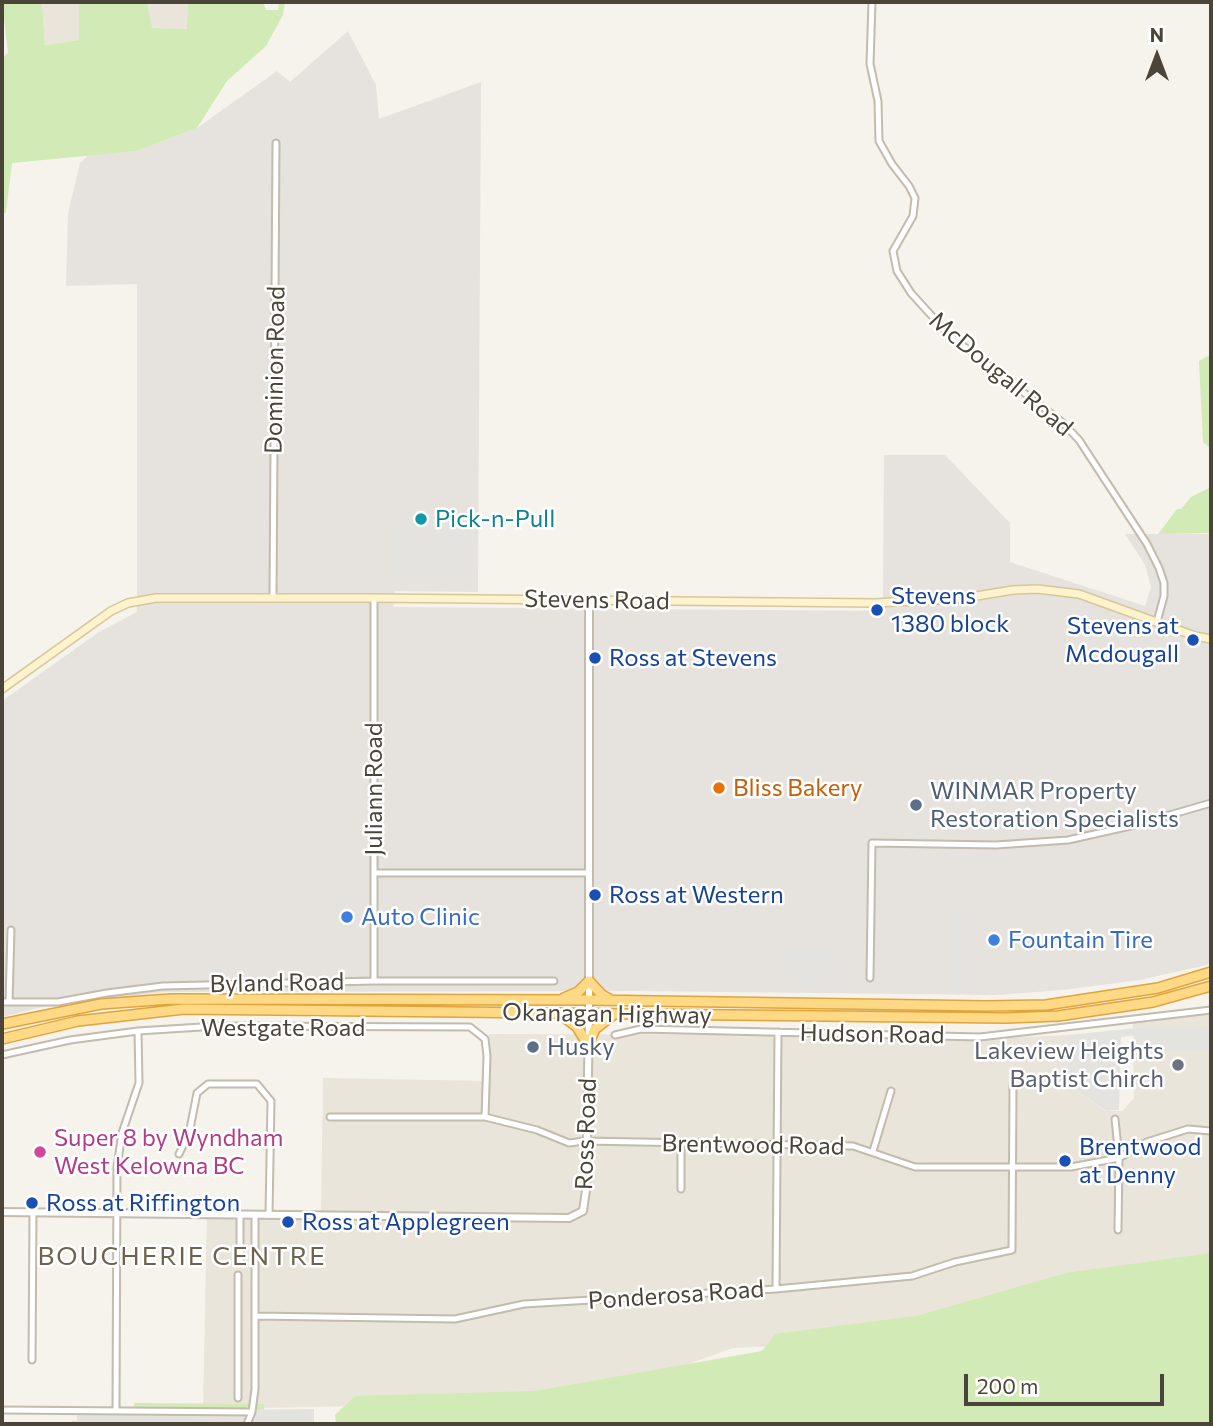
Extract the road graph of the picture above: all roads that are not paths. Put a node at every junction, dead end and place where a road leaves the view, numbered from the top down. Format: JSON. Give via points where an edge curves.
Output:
{"nodes":[{"id":1,"x":872,"y":2,"type":"edge"},
{"id":2,"x":276,"y":144,"type":"dead end"},
{"id":3,"x":273,"y":597,"type":"junction"},
{"id":4,"x":374,"y":598,"type":"junction"},
{"id":5,"x":589,"y":600,"type":"junction"},
{"id":6,"x":1157,"y":622,"type":"junction"},
{"id":7,"x":1211,"y":639,"type":"edge"},
{"id":8,"x":2,"y":689,"type":"edge"},
{"id":9,"x":1211,"y":803,"type":"edge"},
{"id":10,"x":374,"y":873,"type":"junction"},
{"id":11,"x":589,"y":873,"type":"junction"},
{"id":12,"x":11,"y":930,"type":"dead end"},
{"id":13,"x":1211,"y":972,"type":"edge"},
{"id":14,"x":870,"y":978,"type":"dead end"},
{"id":15,"x":374,"y":981,"type":"junction"},
{"id":16,"x":554,"y":981,"type":"dead end"},
{"id":17,"x":589,"y":981,"type":"junction"},
{"id":18,"x":1211,"y":986,"type":"edge"},
{"id":19,"x":561,"y":1000,"type":"junction"},
{"id":20,"x":589,"y":1000,"type":"junction"},
{"id":21,"x":612,"y":1000,"type":"junction"},
{"id":22,"x":5,"y":1002,"type":"edge"},
{"id":23,"x":1211,"y":1010,"type":"edge"},
{"id":24,"x":558,"y":1013,"type":"junction"},
{"id":25,"x":589,"y":1014,"type":"junction"},
{"id":26,"x":615,"y":1014,"type":"junction"},
{"id":27,"x":2,"y":1024,"type":"edge"},
{"id":28,"x":138,"y":1031,"type":"junction"},
{"id":29,"x":778,"y":1032,"type":"junction"},
{"id":30,"x":615,"y":1035,"type":"dead end"},
{"id":31,"x":2,"y":1039,"type":"edge"},
{"id":32,"x":588,"y":1045,"type":"junction"},
{"id":33,"x":2,"y":1055,"type":"edge"},
{"id":34,"x":1013,"y":1086,"type":"dead end"},
{"id":35,"x":891,"y":1091,"type":"dead end"},
{"id":36,"x":485,"y":1116,"type":"junction"},
{"id":37,"x":330,"y":1117,"type":"dead end"},
{"id":38,"x":1115,"y":1119,"type":"dead end"},
{"id":39,"x":1211,"y":1131,"type":"edge"},
{"id":40,"x":585,"y":1141,"type":"junction"},
{"id":41,"x":681,"y":1143,"type":"junction"},
{"id":42,"x":778,"y":1145,"type":"junction"},
{"id":43,"x":873,"y":1152,"type":"junction"},
{"id":44,"x":180,"y":1154,"type":"dead end"},
{"id":45,"x":1119,"y":1158,"type":"junction"},
{"id":46,"x":1011,"y":1166,"type":"junction"},
{"id":47,"x":681,"y":1189,"type":"dead end"},
{"id":48,"x":2,"y":1212,"type":"edge"},
{"id":49,"x":33,"y":1213,"type":"junction"},
{"id":50,"x":117,"y":1214,"type":"junction"},
{"id":51,"x":269,"y":1215,"type":"junction"},
{"id":52,"x":240,"y":1216,"type":"junction"},
{"id":53,"x":255,"y":1216,"type":"junction"},
{"id":54,"x":1118,"y":1230,"type":"dead end"},
{"id":55,"x":240,"y":1261,"type":"dead end"},
{"id":56,"x":238,"y":1275,"type":"dead end"},
{"id":57,"x":776,"y":1289,"type":"junction"},
{"id":58,"x":255,"y":1319,"type":"junction"},
{"id":59,"x":238,"y":1324,"type":"junction"},
{"id":60,"x":32,"y":1360,"type":"dead end"},
{"id":61,"x":238,"y":1398,"type":"dead end"},
{"id":62,"x":2,"y":1410,"type":"edge"},
{"id":63,"x":116,"y":1411,"type":"junction"},
{"id":64,"x":251,"y":1412,"type":"junction"},
{"id":65,"x":247,"y":1424,"type":"edge"}],
"edges":[{"from":1,"to":6,"type":"street","name":"McDougall Road","via":[[870,64],[878,101],[879,141],[915,198],[912,216],[893,251],[897,271],[949,335],[1079,440],[1159,568],[1164,596]]},
{"from":2,"to":3,"type":"street","name":"Dominion Road"},
{"from":3,"to":4,"type":"main road","name":"Stevens Road"},
{"from":3,"to":8,"type":"main road","name":"Stevens Road","via":[[156,598],[128,603]]},
{"from":4,"to":5,"type":"main road","name":"Stevens Road"},
{"from":4,"to":10,"type":"street","name":"Juliann Road"},
{"from":5,"to":6,"type":"main road","name":"Stevens Road","via":[[875,603],[1037,589],[1079,594]]},
{"from":5,"to":11,"type":"street","name":"Ross Road"},
{"from":6,"to":7,"type":"main road","name":"Stevens Road"},
{"from":9,"to":14,"type":"street","via":[[1068,840],[996,845],[872,843]]},
{"from":10,"to":11,"type":"street"},
{"from":10,"to":15,"type":"street","name":"Juliann Road"},
{"from":11,"to":17,"type":"street","name":"Ross Road"},
{"from":12,"to":22,"type":"street"},
{"from":13,"to":21,"type":"highway","name":"Okanagan Highway","via":[[1158,988],[1046,1005]]},
{"from":15,"to":16,"type":"street","name":"Byland Road"},
{"from":15,"to":22,"type":"street","name":"Byland Road","via":[[163,986],[58,1002]]},
{"from":17,"to":19,"type":"highway"},
{"from":17,"to":20,"type":"street","name":"Ross Road"},
{"from":17,"to":21,"type":"highway"},
{"from":18,"to":26,"type":"highway","name":"Okanagan Highway","via":[[1153,1002],[1045,1017]]},
{"from":19,"to":20,"type":"highway","name":"Okanagan Highway"},
{"from":19,"to":27,"type":"highway","name":"Okanagan Highway","via":[[171,999],[101,1004]]},
{"from":20,"to":21,"type":"highway","name":"Okanagan Highway"},
{"from":20,"to":25,"type":"street","name":"Ross Road"},
{"from":23,"to":29,"type":"street","name":"Hudson Road","via":[[980,1037]]},
{"from":24,"to":25,"type":"highway","name":"Okanagan Highway"},
{"from":24,"to":31,"type":"highway","name":"Okanagan Highway","via":[[184,1009],[78,1021]]},
{"from":24,"to":32,"type":"highway","via":[[578,1027]]},
{"from":25,"to":26,"type":"highway","name":"Okanagan Highway"},
{"from":25,"to":32,"type":"street","name":"Ross Road"},
{"from":26,"to":32,"type":"highway","via":[[595,1029]]},
{"from":28,"to":33,"type":"street","name":"Westgate Road"},
{"from":28,"to":36,"type":"street","name":"Westgate Road","via":[[217,1026],[470,1027],[485,1039]]},
{"from":28,"to":50,"type":"street","via":[[139,1083],[122,1133]]},
{"from":29,"to":30,"type":"street","name":"Hudson Road","via":[[641,1029]]},
{"from":29,"to":42,"type":"street"},
{"from":32,"to":40,"type":"street","name":"Ross Road"},
{"from":34,"to":46,"type":"street"},
{"from":35,"to":43,"type":"street"},
{"from":36,"to":37,"type":"street","name":"Brentwood Road"},
{"from":36,"to":40,"type":"street","name":"Brentwood Road","via":[[569,1143]]},
{"from":38,"to":45,"type":"street"},
{"from":39,"to":45,"type":"street","name":"Brentwood Road","via":[[1188,1129],[1147,1142]]},
{"from":40,"to":41,"type":"street","name":"Brentwood Road"},
{"from":40,"to":51,"type":"street","name":"Ross Road","via":[[583,1212],[569,1218]]},
{"from":41,"to":42,"type":"street","name":"Brentwood Road"},
{"from":41,"to":47,"type":"street"},
{"from":42,"to":43,"type":"street","name":"Brentwood Road","via":[[853,1146]]},
{"from":42,"to":57,"type":"street"},
{"from":43,"to":46,"type":"street","name":"Brentwood Road","via":[[915,1167]]},
{"from":44,"to":51,"type":"street","via":[[189,1135],[197,1093],[208,1084],[257,1084],[271,1101]]},
{"from":45,"to":46,"type":"street","name":"Brentwood Road","via":[[1071,1167]]},
{"from":45,"to":54,"type":"street"},
{"from":46,"to":57,"type":"street","name":"Ponderosa Road","via":[[1012,1250],[912,1276]]},
{"from":48,"to":49,"type":"street","name":"Ross Road"},
{"from":49,"to":50,"type":"street","name":"Ross Road"},
{"from":49,"to":60,"type":"street"},
{"from":50,"to":52,"type":"street","name":"Ross Road"},
{"from":50,"to":63,"type":"street"},
{"from":51,"to":53,"type":"street","name":"Ross Road"},
{"from":52,"to":53,"type":"street","name":"Ross Road"},
{"from":52,"to":55,"type":"street"},
{"from":53,"to":58,"type":"street"},
{"from":56,"to":59,"type":"street"},
{"from":57,"to":58,"type":"street","name":"Ponderosa Road","via":[[524,1304],[455,1319]]},
{"from":58,"to":59,"type":"street","name":"Ponderosa Road"},
{"from":58,"to":64,"type":"street"},
{"from":59,"to":61,"type":"street"},
{"from":62,"to":63,"type":"street"},
{"from":63,"to":64,"type":"street"},
{"from":64,"to":65,"type":"street"}]}
